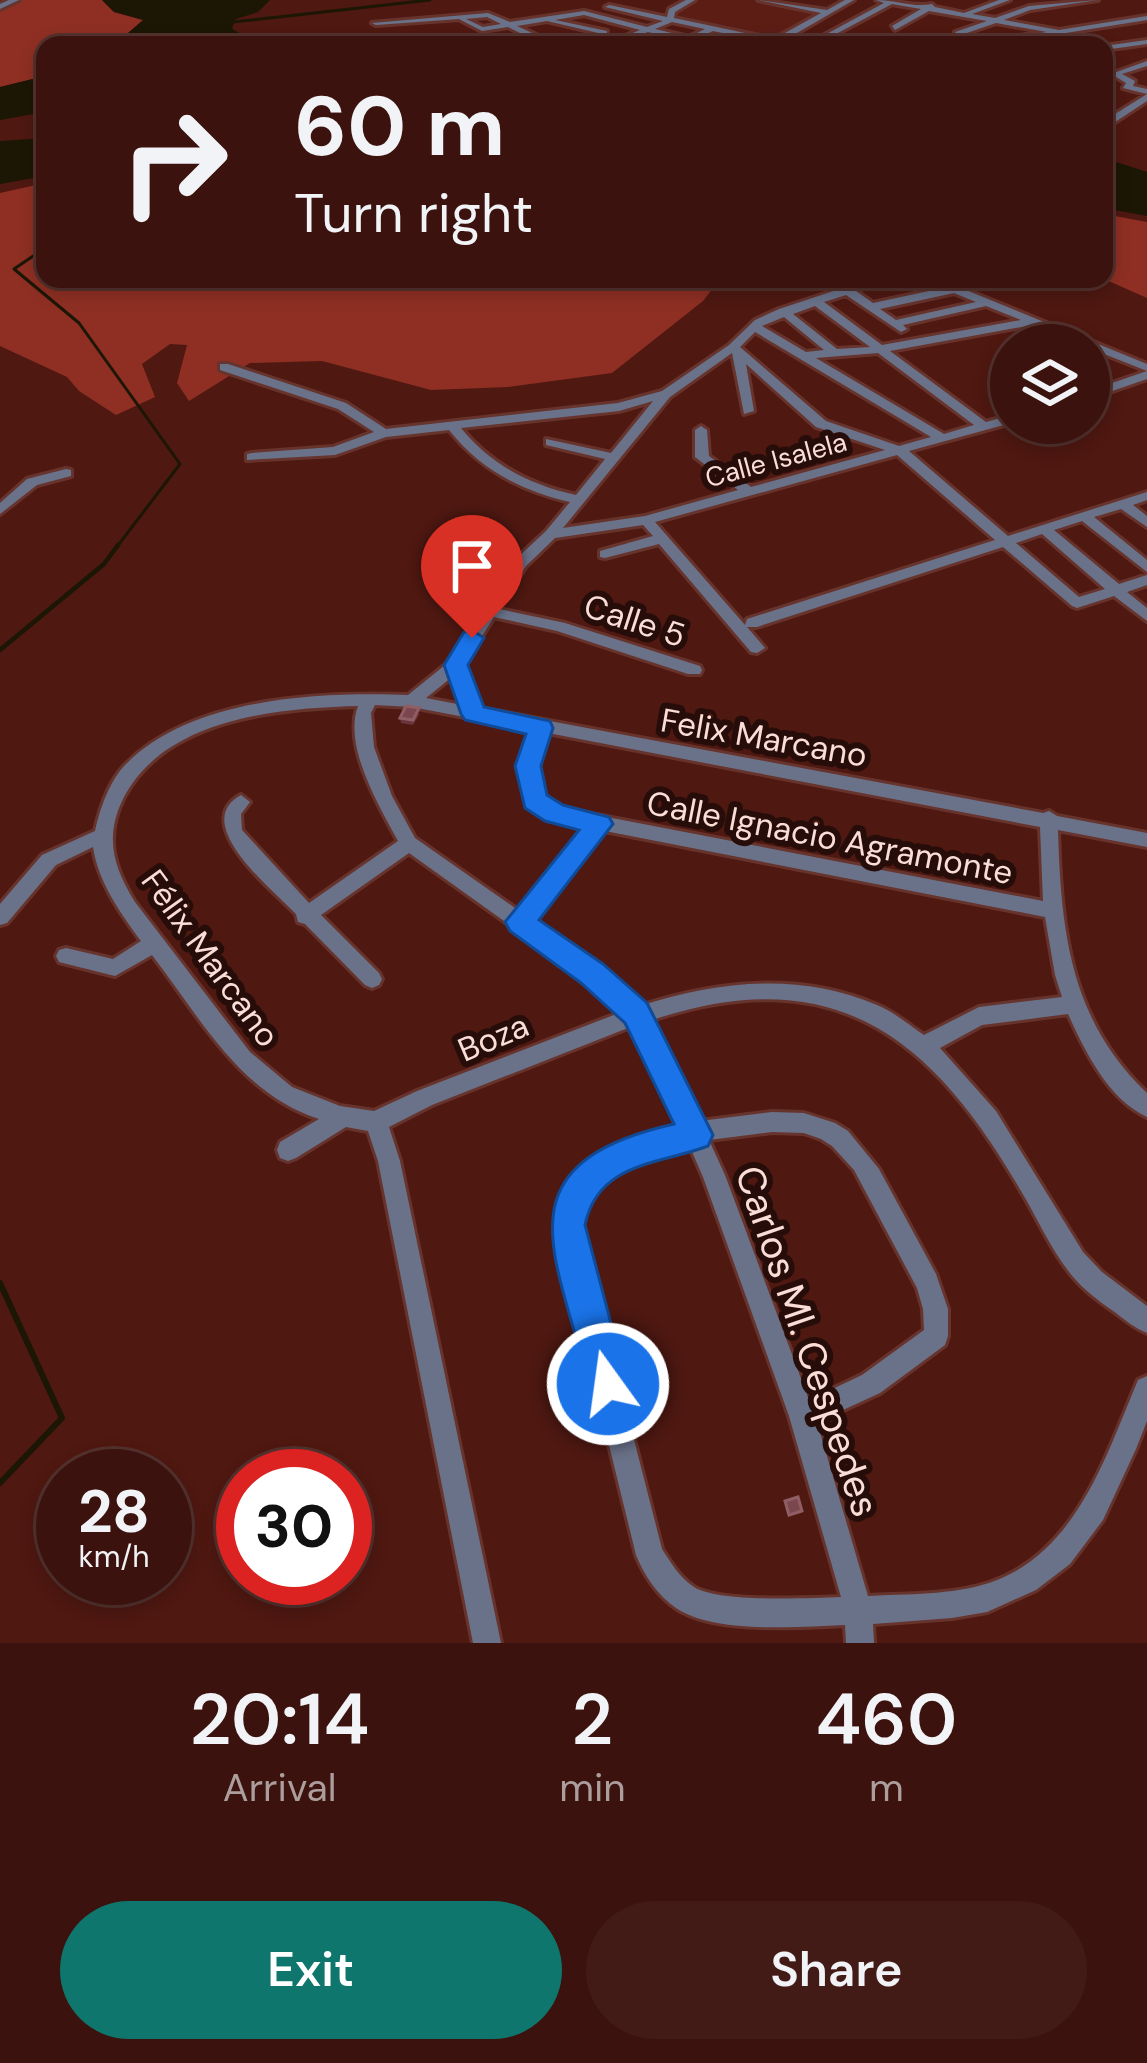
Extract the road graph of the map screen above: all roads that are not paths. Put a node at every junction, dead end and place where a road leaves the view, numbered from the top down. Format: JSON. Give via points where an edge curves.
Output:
{"nodes":[{"id":1,"x":15,"y":0,"type":"edge"},
{"id":2,"x":691,"y":0,"type":"edge"},
{"id":3,"x":762,"y":0,"type":"edge"},
{"id":4,"x":850,"y":0,"type":"edge"},
{"id":5,"x":942,"y":0,"type":"edge"},
{"id":6,"x":1006,"y":0,"type":"edge"},
{"id":7,"x":622,"y":1,"type":"edge"},
{"id":8,"x":889,"y":1,"type":"edge"},
{"id":9,"x":1077,"y":1,"type":"edge"},
{"id":10,"x":530,"y":3,"type":"dead end"},
{"id":11,"x":1147,"y":3,"type":"edge"},
{"id":12,"x":1095,"y":4,"type":"edge"},
{"id":13,"x":0,"y":7,"type":"edge"},
{"id":14,"x":609,"y":7,"type":"dead end"},
{"id":15,"x":927,"y":9,"type":"junction"},
{"id":16,"x":826,"y":12,"type":"junction"},
{"id":17,"x":962,"y":15,"type":"junction"},
{"id":18,"x":1114,"y":15,"type":"dead end"},
{"id":19,"x":670,"y":16,"type":"junction"},
{"id":20,"x":1147,"y":17,"type":"edge"},
{"id":21,"x":545,"y":18,"type":"junction"},
{"id":22,"x":608,"y":19,"type":"junction"},
{"id":23,"x":462,"y":20,"type":"dead end"},
{"id":24,"x":996,"y":20,"type":"junction"},
{"id":25,"x":1126,"y":20,"type":"junction"},
{"id":26,"x":376,"y":23,"type":"dead end"},
{"id":27,"x":510,"y":26,"type":"junction"},
{"id":28,"x":895,"y":28,"type":"dead end"},
{"id":29,"x":583,"y":29,"type":"junction"},
{"id":30,"x":645,"y":29,"type":"junction"},
{"id":31,"x":711,"y":29,"type":"junction"},
{"id":32,"x":1147,"y":29,"type":"edge"},
{"id":33,"x":1055,"y":31,"type":"junction"},
{"id":34,"x":604,"y":33,"type":"dead end"},
{"id":35,"x":958,"y":34,"type":"dead end"},
{"id":36,"x":829,"y":35,"type":"joint"},
{"id":37,"x":532,"y":36,"type":"edge"},
{"id":38,"x":628,"y":36,"type":"edge"},
{"id":39,"x":678,"y":36,"type":"edge"},
{"id":40,"x":702,"y":36,"type":"edge"},
{"id":41,"x":745,"y":36,"type":"edge"},
{"id":42,"x":785,"y":36,"type":"edge"},
{"id":43,"x":833,"y":36,"type":"edge"},
{"id":44,"x":1031,"y":36,"type":"edge"},
{"id":45,"x":1147,"y":42,"type":"edge"},
{"id":46,"x":1113,"y":47,"type":"edge"},
{"id":47,"x":1147,"y":63,"type":"edge"},
{"id":48,"x":1113,"y":74,"type":"edge"},
{"id":49,"x":1116,"y":74,"type":"junction"},
{"id":50,"x":1146,"y":97,"type":"edge"},
{"id":51,"x":1113,"y":119,"type":"edge"},
{"id":52,"x":843,"y":288,"type":"edge"},
{"id":53,"x":853,"y":288,"type":"edge"},
{"id":54,"x":956,"y":289,"type":"joint"},
{"id":55,"x":814,"y":300,"type":"junction"},
{"id":56,"x":989,"y":302,"type":"junction"},
{"id":57,"x":872,"y":308,"type":"junction"},
{"id":58,"x":782,"y":311,"type":"junction"},
{"id":59,"x":1036,"y":321,"type":"junction"},
{"id":60,"x":894,"y":324,"type":"junction"},
{"id":61,"x":754,"y":326,"type":"junction"},
{"id":62,"x":920,"y":343,"type":"junction"},
{"id":63,"x":735,"y":348,"type":"junction"},
{"id":64,"x":876,"y":350,"type":"junction"},
{"id":65,"x":833,"y":352,"type":"junction"},
{"id":66,"x":808,"y":356,"type":"junction"},
{"id":67,"x":224,"y":367,"type":"dead end"},
{"id":68,"x":1147,"y":371,"type":"edge"},
{"id":69,"x":1110,"y":386,"type":"edge"},
{"id":70,"x":666,"y":394,"type":"junction"},
{"id":71,"x":748,"y":411,"type":"dead end"},
{"id":72,"x":990,"y":425,"type":"edge"},
{"id":73,"x":453,"y":426,"type":"junction"},
{"id":74,"x":985,"y":427,"type":"junction"},
{"id":75,"x":701,"y":430,"type":"dead end"},
{"id":76,"x":384,"y":433,"type":"junction"},
{"id":77,"x":944,"y":440,"type":"junction"},
{"id":78,"x":551,"y":442,"type":"dead end"},
{"id":79,"x":901,"y":451,"type":"junction"},
{"id":80,"x":252,"y":457,"type":"dead end"},
{"id":81,"x":613,"y":458,"type":"junction"},
{"id":82,"x":66,"y":473,"type":"dead end"},
{"id":83,"x":751,"y":493,"type":"junction"},
{"id":84,"x":1147,"y":496,"type":"edge"},
{"id":85,"x":579,"y":500,"type":"junction"},
{"id":86,"x":1123,"y":504,"type":"junction"},
{"id":87,"x":0,"y":510,"type":"edge"},
{"id":88,"x":1084,"y":516,"type":"junction"},
{"id":89,"x":646,"y":520,"type":"junction"},
{"id":90,"x":1147,"y":523,"type":"edge"},
{"id":91,"x":1045,"y":529,"type":"junction"},
{"id":92,"x":551,"y":534,"type":"junction"},
{"id":93,"x":663,"y":538,"type":"junction"},
{"id":94,"x":1006,"y":541,"type":"junction"},
{"id":95,"x":605,"y":554,"type":"dead end"},
{"id":96,"x":1147,"y":568,"type":"edge"},
{"id":97,"x":1147,"y":580,"type":"edge"},
{"id":98,"x":1115,"y":590,"type":"junction"},
{"id":99,"x":488,"y":610,"type":"junction"},
{"id":100,"x":1147,"y":616,"type":"edge"},
{"id":101,"x":752,"y":623,"type":"dead end"},
{"id":102,"x":757,"y":648,"type":"dead end"},
{"id":103,"x":456,"y":665,"type":"junction"},
{"id":104,"x":694,"y":670,"type":"dead end"},
{"id":105,"x":370,"y":698,"type":"junction"},
{"id":106,"x":412,"y":701,"type":"junction"},
{"id":107,"x":474,"y":714,"type":"junction"},
{"id":108,"x":541,"y":728,"type":"junction"},
{"id":109,"x":241,"y":802,"type":"dead end"},
{"id":110,"x":1049,"y":818,"type":"junction"},
{"id":111,"x":600,"y":824,"type":"junction"},
{"id":112,"x":102,"y":835,"type":"junction"},
{"id":113,"x":1147,"y":840,"type":"edge"},
{"id":114,"x":409,"y":843,"type":"junction"},
{"id":115,"x":1050,"y":910,"type":"junction"},
{"id":116,"x":305,"y":916,"type":"junction"},
{"id":117,"x":0,"y":917,"type":"edge"},
{"id":118,"x":520,"y":922,"type":"junction"},
{"id":119,"x":155,"y":944,"type":"junction"},
{"id":120,"x":66,"y":956,"type":"dead end"},
{"id":121,"x":372,"y":979,"type":"dead end"},
{"id":122,"x":1072,"y":1005,"type":"junction"},
{"id":123,"x":636,"y":1013,"type":"junction"},
{"id":124,"x":924,"y":1046,"type":"junction"},
{"id":125,"x":1147,"y":1107,"type":"edge"},
{"id":126,"x":341,"y":1118,"type":"junction"},
{"id":127,"x":376,"y":1122,"type":"junction"},
{"id":128,"x":696,"y":1135,"type":"junction"},
{"id":129,"x":288,"y":1150,"type":"dead end"},
{"id":130,"x":1147,"y":1321,"type":"edge"},
{"id":131,"x":1147,"y":1389,"type":"edge"},
{"id":132,"x":802,"y":1416,"type":"junction"},
{"id":133,"x":858,"y":1608,"type":"junction"},
{"id":134,"x":487,"y":1643,"type":"edge"},
{"id":135,"x":860,"y":1643,"type":"edge"}],
"edges":[{"from":1,"to":13,"type":"street"},
{"from":2,"to":19,"type":"street"},
{"from":3,"to":16,"type":"street"},
{"from":4,"to":16,"type":"street"},
{"from":5,"to":15,"type":"street"},
{"from":6,"to":17,"type":"street"},
{"from":7,"to":19,"type":"street"},
{"from":8,"to":15,"type":"street"},
{"from":8,"to":36,"type":"street"},
{"from":9,"to":12,"type":"street"},
{"from":9,"to":24,"type":"street"},
{"from":10,"to":21,"type":"street"},
{"from":11,"to":25,"type":"street"},
{"from":14,"to":19,"type":"street"},
{"from":15,"to":17,"type":"street"},
{"from":15,"to":28,"type":"street"},
{"from":16,"to":42,"type":"street"},
{"from":17,"to":24,"type":"street"},
{"from":18,"to":25,"type":"street"},
{"from":19,"to":30,"type":"street"},
{"from":19,"to":31,"type":"street"},
{"from":20,"to":25,"type":"street"},
{"from":21,"to":22,"type":"street"},
{"from":21,"to":27,"type":"street"},
{"from":21,"to":29,"type":"street"},
{"from":22,"to":29,"type":"street"},
{"from":22,"to":30,"type":"street"},
{"from":23,"to":27,"type":"street","via":[[481,29]]},
{"from":24,"to":33,"type":"street"},
{"from":24,"to":35,"type":"street"},
{"from":25,"to":32,"type":"street"},
{"from":25,"to":33,"type":"street"},
{"from":26,"to":27,"type":"street","via":[[492,15]]},
{"from":27,"to":37,"type":"street"},
{"from":29,"to":34,"type":"street"},
{"from":30,"to":38,"type":"street"},
{"from":30,"to":39,"type":"street"},
{"from":31,"to":40,"type":"street"},
{"from":31,"to":41,"type":"street"},
{"from":33,"to":44,"type":"street"},
{"from":36,"to":43,"type":"street"},
{"from":45,"to":46,"type":"street"},
{"from":47,"to":49,"type":"street"},
{"from":48,"to":49,"type":"street"},
{"from":49,"to":50,"type":"street"},
{"from":50,"to":51,"type":"street"},
{"from":52,"to":55,"type":"street"},
{"from":53,"to":57,"type":"street"},
{"from":54,"to":56,"type":"street"},
{"from":54,"to":57,"type":"street"},
{"from":55,"to":58,"type":"street"},
{"from":55,"to":64,"type":"street"},
{"from":56,"to":59,"type":"street"},
{"from":56,"to":60,"type":"street"},
{"from":57,"to":60,"type":"street"},
{"from":58,"to":61,"type":"street"},
{"from":58,"to":65,"type":"street"},
{"from":59,"to":62,"type":"street"},
{"from":59,"to":68,"type":"street"},
{"from":60,"to":62,"type":"street"},
{"from":61,"to":63,"type":"street"},
{"from":61,"to":66,"type":"street"},
{"from":62,"to":64,"type":"street"},
{"from":63,"to":70,"type":"street"},
{"from":63,"to":71,"type":"street"},
{"from":63,"to":79,"type":"street","via":[[821,424]]},
{"from":64,"to":65,"type":"street"},
{"from":64,"to":74,"type":"street"},
{"from":65,"to":66,"type":"street"},
{"from":66,"to":77,"type":"street"},
{"from":67,"to":76,"type":"street","via":[[342,406]]},
{"from":68,"to":69,"type":"street"},
{"from":70,"to":73,"type":"street"},
{"from":70,"to":81,"type":"street"},
{"from":72,"to":74,"type":"street","name":"Calle Isalela"},
{"from":73,"to":76,"type":"street"},
{"from":73,"to":85,"type":"street","via":[[494,469]]},
{"from":74,"to":77,"type":"street","name":"Calle Isalela"},
{"from":75,"to":83,"type":"street","via":[[702,457]]},
{"from":76,"to":80,"type":"street","via":[[335,451]]},
{"from":77,"to":79,"type":"street","name":"Calle Isalela"},
{"from":78,"to":81,"type":"street"},
{"from":79,"to":83,"type":"street","name":"Calle Isalela"},
{"from":79,"to":94,"type":"street"},
{"from":81,"to":85,"type":"street"},
{"from":82,"to":87,"type":"street","via":[[32,482]]},
{"from":83,"to":89,"type":"street","name":"Calle Isalela"},
{"from":84,"to":86,"type":"street"},
{"from":85,"to":92,"type":"street"},
{"from":86,"to":88,"type":"street"},
{"from":86,"to":90,"type":"street"},
{"from":88,"to":91,"type":"street"},
{"from":88,"to":96,"type":"street"},
{"from":89,"to":92,"type":"street","name":"Calle Isalela"},
{"from":89,"to":93,"type":"street"},
{"from":91,"to":94,"type":"street"},
{"from":91,"to":98,"type":"street"},
{"from":92,"to":99,"type":"street"},
{"from":93,"to":95,"type":"street"},
{"from":93,"to":102,"type":"street"},
{"from":94,"to":98,"type":"street","via":[[1077,603]]},
{"from":94,"to":101,"type":"street"},
{"from":97,"to":98,"type":"street"},
{"from":98,"to":100,"type":"street"},
{"from":99,"to":103,"type":"street"},
{"from":99,"to":104,"type":"street","name":"Calle 5"},
{"from":103,"to":106,"type":"street"},
{"from":103,"to":107,"type":"street"},
{"from":105,"to":106,"type":"street","name":"Felix Marcano"},
{"from":105,"to":112,"type":"street","via":[[184,729],[137,760],[116,789]]},
{"from":105,"to":114,"type":"street","name":"Carlos Ml. Cespedes","via":[[365,747]]},
{"from":106,"to":107,"type":"street","name":"Felix Marcano"},
{"from":107,"to":108,"type":"street","name":"Felix Marcano"},
{"from":108,"to":110,"type":"street","name":"Felix Marcano"},
{"from":108,"to":111,"type":"street","name":"Calle Ignacio Agramonte","via":[[528,766],[535,800],[555,814]]},
{"from":109,"to":116,"type":"street","via":[[233,832]]},
{"from":110,"to":113,"type":"street","name":"Felix Marcano"},
{"from":110,"to":115,"type":"street"},
{"from":111,"to":115,"type":"street","name":"Calle Ignacio Agramonte"},
{"from":111,"to":118,"type":"street"},
{"from":112,"to":117,"type":"street","via":[[49,860]]},
{"from":112,"to":119,"type":"street","name":"Félix Marcano","via":[[116,885]]},
{"from":114,"to":116,"type":"street"},
{"from":114,"to":118,"type":"street","name":"Carlos Ml. Cespedes"},
{"from":115,"to":122,"type":"street"},
{"from":116,"to":121,"type":"street"},
{"from":118,"to":123,"type":"street","name":"Carlos Ml. Cespedes"},
{"from":119,"to":120,"type":"street","via":[[115,968]]},
{"from":119,"to":126,"type":"street","name":"Félix Marcano","via":[[258,1078]]},
{"from":122,"to":124,"type":"street","via":[[979,1016]]},
{"from":122,"to":125,"type":"street","via":[[1102,1058]]},
{"from":123,"to":124,"type":"street","name":"Boza","via":[[737,992],[820,991],[882,1016]]},
{"from":123,"to":127,"type":"street","name":"Boza"},
{"from":123,"to":128,"type":"street","name":"Carlos Ml. Cespedes"},
{"from":124,"to":130,"type":"street","name":"Boza","via":[[982,1110],[1075,1260]]},
{"from":126,"to":127,"type":"street","name":"Félix Marcano"},
{"from":126,"to":129,"type":"street"},
{"from":127,"to":134,"type":"street"},
{"from":128,"to":132,"type":"street","name":"Carlos Ml. Cespedes"},
{"from":128,"to":132,"type":"street","via":[[789,1120],[831,1131],[867,1170],[933,1294],[938,1323],[928,1345]]},
{"from":128,"to":133,"type":"street","via":[[603,1166],[575,1190],[567,1225],[650,1555],[691,1602],[716,1610]]},
{"from":131,"to":133,"type":"street","via":[[1068,1545],[1015,1586],[978,1600]]},
{"from":132,"to":133,"type":"street","name":"Carlos Ml. Cespedes"},
{"from":133,"to":135,"type":"street","name":"Carlos Ml. Cespedes"}]}
